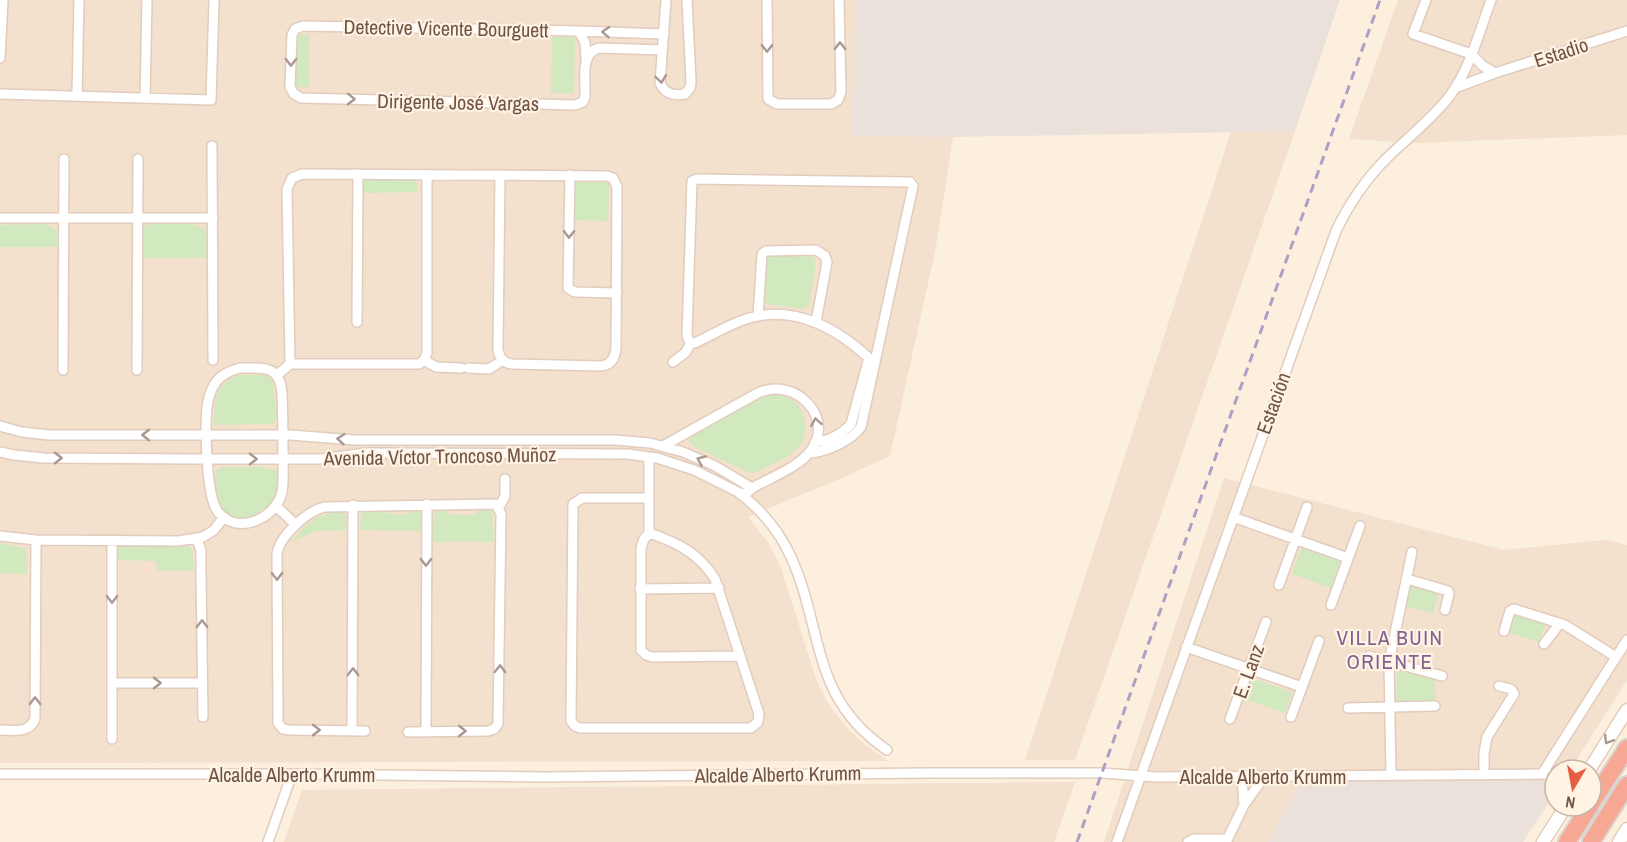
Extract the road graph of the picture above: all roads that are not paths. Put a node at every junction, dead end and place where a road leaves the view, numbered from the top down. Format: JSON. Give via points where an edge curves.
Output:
{"nodes":[{"id":1,"x":3,"y":0,"type":"edge"},
{"id":2,"x":79,"y":0,"type":"edge"},
{"id":3,"x":147,"y":0,"type":"edge"},
{"id":4,"x":214,"y":0,"type":"edge"},
{"id":5,"x":666,"y":0,"type":"edge"},
{"id":6,"x":687,"y":0,"type":"edge"},
{"id":7,"x":767,"y":0,"type":"edge"},
{"id":8,"x":839,"y":0,"type":"edge"},
{"id":9,"x":1426,"y":0,"type":"edge"},
{"id":10,"x":1491,"y":0,"type":"edge"},
{"id":11,"x":579,"y":30,"type":"junction"},
{"id":12,"x":1627,"y":31,"type":"edge"},
{"id":13,"x":664,"y":34,"type":"junction"},
{"id":14,"x":662,"y":50,"type":"junction"},
{"id":15,"x":1471,"y":54,"type":"junction"},
{"id":16,"x":0,"y":58,"type":"edge"},
{"id":17,"x":586,"y":62,"type":"junction"},
{"id":18,"x":1495,"y":73,"type":"junction"},
{"id":19,"x":1455,"y":88,"type":"junction"},
{"id":20,"x":0,"y":94,"type":"edge"},
{"id":21,"x":294,"y":94,"type":"joint"},
{"id":22,"x":77,"y":96,"type":"junction"},
{"id":23,"x":145,"y":98,"type":"junction"},
{"id":24,"x":212,"y":146,"type":"dead end"},
{"id":25,"x":64,"y":159,"type":"dead end"},
{"id":26,"x":138,"y":159,"type":"dead end"},
{"id":27,"x":358,"y":174,"type":"junction"},
{"id":28,"x":427,"y":175,"type":"junction"},
{"id":29,"x":500,"y":175,"type":"junction"},
{"id":30,"x":570,"y":176,"type":"junction"},
{"id":31,"x":0,"y":218,"type":"edge"},
{"id":32,"x":63,"y":218,"type":"junction"},
{"id":33,"x":138,"y":218,"type":"junction"},
{"id":34,"x":213,"y":218,"type":"junction"},
{"id":35,"x":617,"y":293,"type":"junction"},
{"id":36,"x":758,"y":316,"type":"junction"},
{"id":37,"x":357,"y":322,"type":"dead end"},
{"id":38,"x":816,"y":322,"type":"junction"},
{"id":39,"x":691,"y":343,"type":"junction"},
{"id":40,"x":213,"y":360,"type":"dead end"},
{"id":41,"x":424,"y":360,"type":"junction"},
{"id":42,"x":503,"y":360,"type":"junction"},
{"id":43,"x":872,"y":361,"type":"junction"},
{"id":44,"x":673,"y":362,"type":"dead end"},
{"id":45,"x":290,"y":364,"type":"junction"},
{"id":46,"x":63,"y":369,"type":"dead end"},
{"id":47,"x":137,"y":370,"type":"dead end"},
{"id":48,"x":277,"y":375,"type":"junction"},
{"id":49,"x":0,"y":426,"type":"edge"},
{"id":50,"x":207,"y":435,"type":"junction"},
{"id":51,"x":283,"y":435,"type":"junction"},
{"id":52,"x":596,"y":440,"type":"junction"},
{"id":53,"x":815,"y":442,"type":"junction"},
{"id":54,"x":663,"y":447,"type":"junction"},
{"id":55,"x":0,"y":452,"type":"edge"},
{"id":56,"x":597,"y":453,"type":"junction"},
{"id":57,"x":809,"y":453,"type":"junction"},
{"id":58,"x":649,"y":457,"type":"junction"},
{"id":59,"x":283,"y":458,"type":"junction"},
{"id":60,"x":208,"y":459,"type":"junction"},
{"id":61,"x":505,"y":479,"type":"dead end"},
{"id":62,"x":752,"y":488,"type":"junction"},
{"id":63,"x":739,"y":493,"type":"junction"},
{"id":64,"x":649,"y":498,"type":"junction"},
{"id":65,"x":426,"y":504,"type":"junction"},
{"id":66,"x":353,"y":505,"type":"junction"},
{"id":67,"x":276,"y":506,"type":"junction"},
{"id":68,"x":499,"y":507,"type":"junction"},
{"id":69,"x":1307,"y":507,"type":"dead end"},
{"id":70,"x":1233,"y":517,"type":"junction"},
{"id":71,"x":224,"y":518,"type":"junction"},
{"id":72,"x":297,"y":525,"type":"junction"},
{"id":73,"x":1360,"y":526,"type":"dead end"},
{"id":74,"x":649,"y":533,"type":"junction"},
{"id":75,"x":0,"y":536,"type":"edge"},
{"id":76,"x":197,"y":539,"type":"junction"},
{"id":77,"x":1295,"y":539,"type":"junction"},
{"id":78,"x":36,"y":540,"type":"junction"},
{"id":79,"x":112,"y":540,"type":"junction"},
{"id":80,"x":1412,"y":552,"type":"dead end"},
{"id":81,"x":1348,"y":558,"type":"junction"},
{"id":82,"x":1407,"y":579,"type":"junction"},
{"id":83,"x":1279,"y":585,"type":"dead end"},
{"id":84,"x":719,"y":588,"type":"junction"},
{"id":85,"x":640,"y":589,"type":"junction"},
{"id":86,"x":1331,"y":605,"type":"dead end"},
{"id":87,"x":1445,"y":610,"type":"dead end"},
{"id":88,"x":1266,"y":622,"type":"dead end"},
{"id":89,"x":1560,"y":623,"type":"junction"},
{"id":90,"x":1504,"y":631,"type":"dead end"},
{"id":91,"x":1627,"y":640,"type":"edge"},
{"id":92,"x":1319,"y":641,"type":"dead end"},
{"id":93,"x":1544,"y":644,"type":"dead end"},
{"id":94,"x":1186,"y":647,"type":"junction"},
{"id":95,"x":739,"y":656,"type":"junction"},
{"id":96,"x":1369,"y":656,"type":"dead end"},
{"id":97,"x":1616,"y":657,"type":"junction"},
{"id":98,"x":1389,"y":662,"type":"junction"},
{"id":99,"x":1249,"y":669,"type":"junction"},
{"id":100,"x":1442,"y":676,"type":"dead end"},
{"id":101,"x":112,"y":683,"type":"junction"},
{"id":102,"x":202,"y":683,"type":"junction"},
{"id":103,"x":1499,"y":686,"type":"dead end"},
{"id":104,"x":1302,"y":687,"type":"junction"},
{"id":105,"x":1435,"y":706,"type":"dead end"},
{"id":106,"x":1390,"y":707,"type":"junction"},
{"id":107,"x":1348,"y":708,"type":"dead end"},
{"id":108,"x":1627,"y":710,"type":"edge"},
{"id":109,"x":203,"y":717,"type":"dead end"},
{"id":110,"x":1291,"y":717,"type":"dead end"},
{"id":111,"x":1230,"y":719,"type":"dead end"},
{"id":112,"x":0,"y":730,"type":"edge"},
{"id":113,"x":352,"y":730,"type":"junction"},
{"id":114,"x":365,"y":731,"type":"dead end"},
{"id":115,"x":426,"y":731,"type":"junction"},
{"id":116,"x":408,"y":732,"type":"dead end"},
{"id":117,"x":112,"y":739,"type":"dead end"},
{"id":118,"x":1627,"y":748,"type":"edge"},
{"id":119,"x":886,"y":750,"type":"dead end"},
{"id":120,"x":1597,"y":758,"type":"edge"},
{"id":121,"x":0,"y":774,"type":"edge"},
{"id":122,"x":292,"y":774,"type":"junction"},
{"id":123,"x":1542,"y":774,"type":"joint"},
{"id":124,"x":1391,"y":775,"type":"junction"},
{"id":125,"x":1484,"y":775,"type":"junction"},
{"id":126,"x":1140,"y":776,"type":"junction"},
{"id":127,"x":1242,"y":777,"type":"junction"},
{"id":128,"x":1264,"y":777,"type":"junction"},
{"id":129,"x":1627,"y":785,"type":"edge"},
{"id":130,"x":1603,"y":786,"type":"edge"},
{"id":131,"x":1244,"y":805,"type":"junction"},
{"id":132,"x":1558,"y":818,"type":"edge"},
{"id":133,"x":1583,"y":818,"type":"edge"},
{"id":134,"x":1627,"y":829,"type":"edge"},
{"id":135,"x":1227,"y":840,"type":"edge"},
{"id":136,"x":268,"y":842,"type":"edge"},
{"id":137,"x":1117,"y":842,"type":"edge"},
{"id":138,"x":1188,"y":842,"type":"edge"},
{"id":139,"x":1543,"y":842,"type":"edge"},
{"id":140,"x":1567,"y":842,"type":"edge"},
{"id":141,"x":1591,"y":842,"type":"edge"},
{"id":142,"x":1619,"y":842,"type":"edge"}],
"edges":[{"from":1,"to":16,"type":"street"},
{"from":2,"to":22,"type":"street"},
{"from":3,"to":23,"type":"street"},
{"from":4,"to":23,"type":"street","via":[[211,100]]},
{"from":5,"to":13,"type":"street"},
{"from":14,"to":6,"type":"street","one_way":true,"via":[[661,86],[671,94],[684,94],[691,82]]},
{"from":7,"to":8,"type":"street","one_way":true,"via":[[768,96],[777,104],[831,104],[838,100]]},
{"from":9,"to":15,"type":"street","via":[[1413,34]]},
{"from":10,"to":15,"type":"street","name":"Estación"},
{"from":13,"to":11,"type":"street","name":"Detective Vicente Bourguett","one_way":true},
{"from":11,"to":17,"type":"street","name":"Dirigente José Vargas"},
{"from":11,"to":21,"type":"street","name":"Detective Vicente Bourguett","one_way":true,"via":[[300,27],[291,39],[290,87]]},
{"from":12,"to":18,"type":"street","name":"Estadio"},
{"from":13,"to":14,"type":"street"},
{"from":14,"to":17,"type":"street","name":"Dirigente José Vargas","via":[[600,48],[591,51]]},
{"from":15,"to":18,"type":"street"},
{"from":15,"to":19,"type":"street","name":"Estación"},
{"from":21,"to":17,"type":"street","name":"Dirigente José Vargas","one_way":true,"via":[[301,98],[575,105],[585,97]]},
{"from":18,"to":19,"type":"street","name":"Estadio"},
{"from":19,"to":70,"type":"street","name":"Estación","via":[[1378,168],[1342,219]]},
{"from":20,"to":22,"type":"street"},
{"from":22,"to":23,"type":"street"},
{"from":24,"to":34,"type":"street"},
{"from":25,"to":32,"type":"street"},
{"from":26,"to":33,"type":"street"},
{"from":27,"to":28,"type":"street"},
{"from":27,"to":37,"type":"street"},
{"from":27,"to":45,"type":"street","via":[[302,174],[292,178],[288,185]]},
{"from":28,"to":29,"type":"street"},
{"from":28,"to":41,"type":"street"},
{"from":29,"to":30,"type":"street"},
{"from":29,"to":42,"type":"street","via":[[498,350]]},
{"from":30,"to":35,"type":"street","via":[[608,176],[617,184]]},
{"from":30,"to":35,"type":"street","one_way":true,"via":[[568,288],[575,292]]},
{"from":31,"to":32,"type":"street"},
{"from":32,"to":33,"type":"street"},
{"from":32,"to":46,"type":"street"},
{"from":33,"to":34,"type":"street"},
{"from":33,"to":47,"type":"street"},
{"from":34,"to":40,"type":"street"},
{"from":35,"to":42,"type":"street","via":[[616,354],[608,364],[512,364]]},
{"from":36,"to":38,"type":"street","via":[[790,316]]},
{"from":36,"to":38,"type":"street","via":[[762,254],[766,250],[816,250],[827,262]]},
{"from":36,"to":39,"type":"street"},
{"from":38,"to":43,"type":"street","via":[[843,336]]},
{"from":39,"to":43,"type":"street","via":[[687,335],[690,185],[694,179],[909,181],[913,186]]},
{"from":39,"to":44,"type":"street"},
{"from":41,"to":42,"type":"street","via":[[436,367],[489,369]]},
{"from":41,"to":45,"type":"street","via":[[419,364]]},
{"from":43,"to":53,"type":"street","via":[[851,424],[824,441]]},
{"from":43,"to":57,"type":"street","via":[[861,427],[855,435],[827,449]]},
{"from":45,"to":48,"type":"street"},
{"from":48,"to":50,"type":"street","via":[[268,369],[240,368],[219,378],[207,406]]},
{"from":48,"to":51,"type":"street","via":[[282,387]]},
{"from":50,"to":49,"type":"street","name":"Avenida Víctor Troncoso Muñoz","one_way":true,"via":[[49,435]]},
{"from":50,"to":51,"type":"street","name":"Avenida Víctor Troncoso Muñoz"},
{"from":50,"to":60,"type":"street"},
{"from":52,"to":51,"type":"street","name":"Avenida Víctor Troncoso Muñoz","one_way":true,"via":[[354,440]]},
{"from":51,"to":59,"type":"street"},
{"from":52,"to":54,"type":"street","name":"Avenida Víctor Troncoso Muñoz"},
{"from":52,"to":56,"type":"street","via":[[601,446]]},
{"from":53,"to":54,"type":"street","one_way":true,"via":[[818,425],[809,404],[798,394],[778,388],[756,394]]},
{"from":53,"to":57,"type":"street"},
{"from":62,"to":54,"type":"street","name":"Avenida Víctor Troncoso Muñoz","one_way":true,"via":[[715,466]]},
{"from":55,"to":60,"type":"street","name":"Avenida Víctor Troncoso Muñoz","one_way":true,"via":[[44,458]]},
{"from":56,"to":58,"type":"street","name":"Avenida Víctor Troncoso Muñoz"},
{"from":56,"to":59,"type":"street","name":"Avenida Víctor Troncoso Muñoz","via":[[366,453],[321,459]]},
{"from":57,"to":62,"type":"street"},
{"from":58,"to":63,"type":"street","name":"Avenida Víctor Troncoso Muñoz","via":[[694,470]]},
{"from":58,"to":64,"type":"street"},
{"from":60,"to":59,"type":"street","name":"Avenida Víctor Troncoso Muñoz","one_way":true},
{"from":59,"to":67,"type":"street","via":[[282,492]]},
{"from":60,"to":71,"type":"street","via":[[212,501]]},
{"from":61,"to":68,"type":"street","via":[[505,496]]},
{"from":62,"to":63,"type":"street"},
{"from":63,"to":119,"type":"street","name":"Avenida Víctor Troncoso Muñoz","via":[[771,523],[790,556],[820,660],[837,698],[862,730]]},
{"from":64,"to":74,"type":"street"},
{"from":64,"to":95,"type":"street","via":[[582,498],[573,504],[573,724],[580,728],[751,728],[758,722],[759,714]]},
{"from":65,"to":66,"type":"street"},
{"from":65,"to":68,"type":"street","via":[[492,503]]},
{"from":65,"to":115,"type":"street","one_way":true},
{"from":66,"to":72,"type":"street","via":[[319,508]]},
{"from":113,"to":66,"type":"street","one_way":true},
{"from":67,"to":71,"type":"street","via":[[256,521],[242,523]]},
{"from":67,"to":72,"type":"street"},
{"from":115,"to":68,"type":"street","one_way":true,"via":[[488,731],[499,721]]},
{"from":69,"to":77,"type":"street"},
{"from":70,"to":77,"type":"street"},
{"from":70,"to":94,"type":"street","name":"Estación"},
{"from":71,"to":76,"type":"street","via":[[214,530]]},
{"from":72,"to":113,"type":"street","one_way":true,"via":[[277,549],[277,720],[286,730]]},
{"from":73,"to":81,"type":"street"},
{"from":74,"to":84,"type":"street","via":[[694,554],[710,570]]},
{"from":74,"to":85,"type":"street","via":[[641,548]]},
{"from":75,"to":78,"type":"street"},
{"from":76,"to":79,"type":"street"},
{"from":102,"to":76,"type":"street","one_way":true,"via":[[201,551]]},
{"from":77,"to":81,"type":"street"},
{"from":77,"to":83,"type":"street"},
{"from":78,"to":79,"type":"street"},
{"from":112,"to":78,"type":"street","one_way":true,"via":[[26,729],[35,719]]},
{"from":79,"to":101,"type":"street","one_way":true},
{"from":80,"to":82,"type":"street"},
{"from":81,"to":86,"type":"street"},
{"from":82,"to":87,"type":"street","via":[[1448,591]]},
{"from":82,"to":98,"type":"street"},
{"from":84,"to":85,"type":"street"},
{"from":84,"to":95,"type":"street"},
{"from":85,"to":95,"type":"street","via":[[640,646],[646,655]]},
{"from":88,"to":99,"type":"street","name":"E. Lanz"},
{"from":89,"to":90,"type":"street","via":[[1512,609]]},
{"from":89,"to":93,"type":"street"},
{"from":89,"to":97,"type":"street"},
{"from":91,"to":97,"type":"street"},
{"from":92,"to":104,"type":"street"},
{"from":94,"to":99,"type":"street"},
{"from":94,"to":126,"type":"street","name":"Estación"},
{"from":96,"to":98,"type":"street"},
{"from":97,"to":123,"type":"street"},
{"from":98,"to":100,"type":"street"},
{"from":98,"to":106,"type":"street"},
{"from":99,"to":104,"type":"street"},
{"from":99,"to":111,"type":"street","name":"E. Lanz"},
{"from":101,"to":102,"type":"street","one_way":true},
{"from":101,"to":117,"type":"street"},
{"from":102,"to":109,"type":"street"},
{"from":103,"to":125,"type":"street","via":[[1514,694],[1487,737]]},
{"from":104,"to":110,"type":"street"},
{"from":105,"to":106,"type":"street"},
{"from":106,"to":107,"type":"street"},
{"from":106,"to":124,"type":"street"},
{"from":108,"to":120,"type":"main road","one_way":true},
{"from":113,"to":114,"type":"street"},
{"from":115,"to":116,"type":"street"},
{"from":118,"to":130,"type":"highway"},
{"from":121,"to":122,"type":"street","name":"Alcalde Alberto Krumm"},
{"from":122,"to":126,"type":"street","name":"Alcalde Alberto Krumm"},
{"from":122,"to":136,"type":"street"},
{"from":123,"to":125,"type":"street","name":"Alcalde Alberto Krumm"},
{"from":124,"to":125,"type":"street","name":"Alcalde Alberto Krumm"},
{"from":124,"to":128,"type":"street","name":"Alcalde Alberto Krumm"},
{"from":126,"to":127,"type":"street","name":"Alcalde Alberto Krumm"},
{"from":126,"to":137,"type":"street","name":"Estación"},
{"from":127,"to":128,"type":"street","name":"Alcalde Alberto Krumm"},
{"from":127,"to":131,"type":"street"},
{"from":128,"to":131,"type":"street"},
{"from":129,"to":141,"type":"highway"},
{"from":131,"to":135,"type":"street"},
{"from":132,"to":139,"type":"main road"},
{"from":133,"to":140,"type":"highway"},
{"from":134,"to":142,"type":"main road"},
{"from":135,"to":138,"type":"street"}]}
